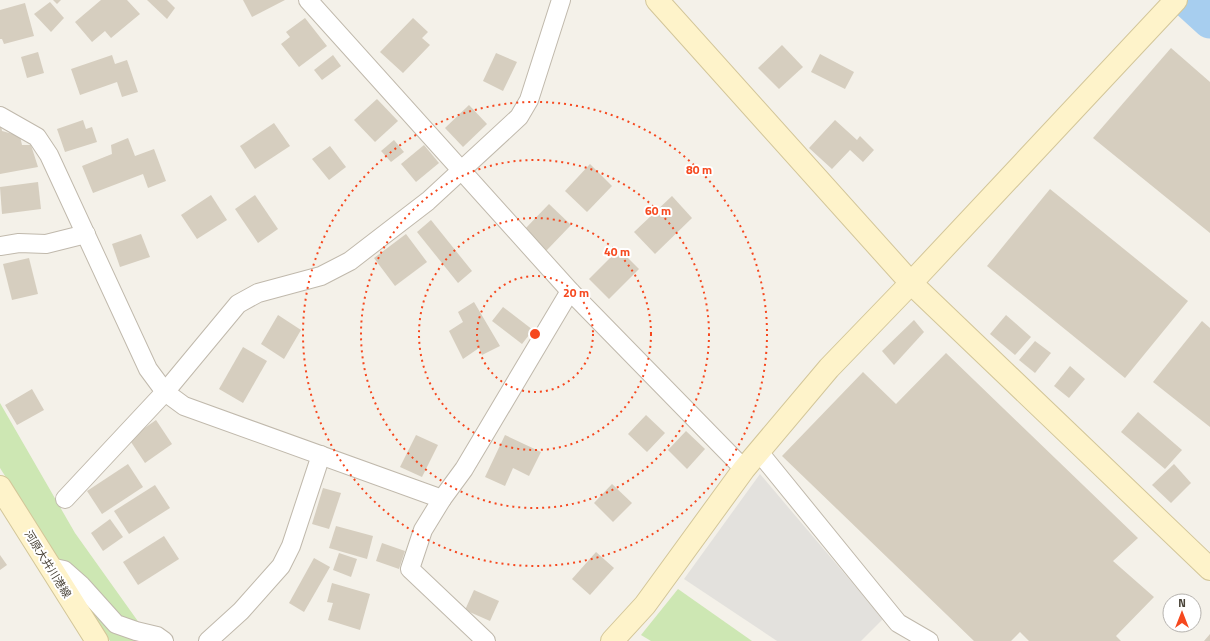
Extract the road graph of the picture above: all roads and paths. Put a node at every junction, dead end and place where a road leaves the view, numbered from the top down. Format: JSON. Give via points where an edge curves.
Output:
{"nodes":[{"id":1,"x":308,"y":0,"type":"edge"},
{"id":2,"x":561,"y":0,"type":"edge"},
{"id":3,"x":657,"y":0,"type":"edge"},
{"id":4,"x":1169,"y":6,"type":"edge"},
{"id":5,"x":0,"y":116,"type":"edge"},
{"id":6,"x":462,"y":171,"type":"junction"},
{"id":7,"x":86,"y":234,"type":"junction"},
{"id":8,"x":0,"y":246,"type":"edge"},
{"id":9,"x":911,"y":283,"type":"junction"},
{"id":10,"x":570,"y":291,"type":"junction"},
{"id":11,"x":165,"y":392,"type":"junction"},
{"id":12,"x":759,"y":452,"type":"junction"},
{"id":13,"x":322,"y":455,"type":"junction"},
{"id":14,"x":744,"y":469,"type":"junction"},
{"id":15,"x":0,"y":487,"type":"edge"},
{"id":16,"x":442,"y":498,"type":"junction"},
{"id":17,"x":65,"y":499,"type":"dead end"},
{"id":18,"x":50,"y":567,"type":"junction"},
{"id":19,"x":1210,"y":569,"type":"edge"},
{"id":20,"x":97,"y":641,"type":"edge"},
{"id":21,"x":164,"y":641,"type":"edge"},
{"id":22,"x":208,"y":641,"type":"edge"},
{"id":23,"x":486,"y":641,"type":"edge"},
{"id":24,"x":612,"y":641,"type":"edge"},
{"id":25,"x":929,"y":641,"type":"edge"}],
"edges":[{"from":1,"to":6,"type":"street"},
{"from":2,"to":6,"type":"street","via":[[529,100],[519,116]]},
{"from":3,"to":9,"type":"street"},
{"from":4,"to":9,"type":"street"},
{"from":5,"to":7,"type":"street","via":[[37,137],[49,155]]},
{"from":6,"to":10,"type":"street"},
{"from":6,"to":11,"type":"street","via":[[428,202],[350,261],[321,276],[258,293],[238,304]]},
{"from":7,"to":8,"type":"street","via":[[46,244],[19,243]]},
{"from":7,"to":11,"type":"street","via":[[148,369]]},
{"from":9,"to":12,"type":"street","via":[[829,368]]},
{"from":9,"to":19,"type":"street"},
{"from":10,"to":14,"type":"street"},
{"from":10,"to":16,"type":"street","via":[[464,469]]},
{"from":11,"to":13,"type":"street","via":[[184,406]]},
{"from":11,"to":17,"type":"street"},
{"from":12,"to":14,"type":"street"},
{"from":12,"to":25,"type":"street","via":[[898,623]]},
{"from":13,"to":16,"type":"street"},
{"from":13,"to":22,"type":"street","via":[[291,546],[281,566],[241,611]]},
{"from":14,"to":24,"type":"street","via":[[644,605]]},
{"from":15,"to":18,"type":"street","name":"河原大井川港線"},
{"from":16,"to":23,"type":"street","via":[[423,530],[410,569]]},
{"from":18,"to":20,"type":"street","name":"河原大井川港線"},
{"from":18,"to":21,"type":"street","via":[[64,570],[116,624],[157,636]]}]}
